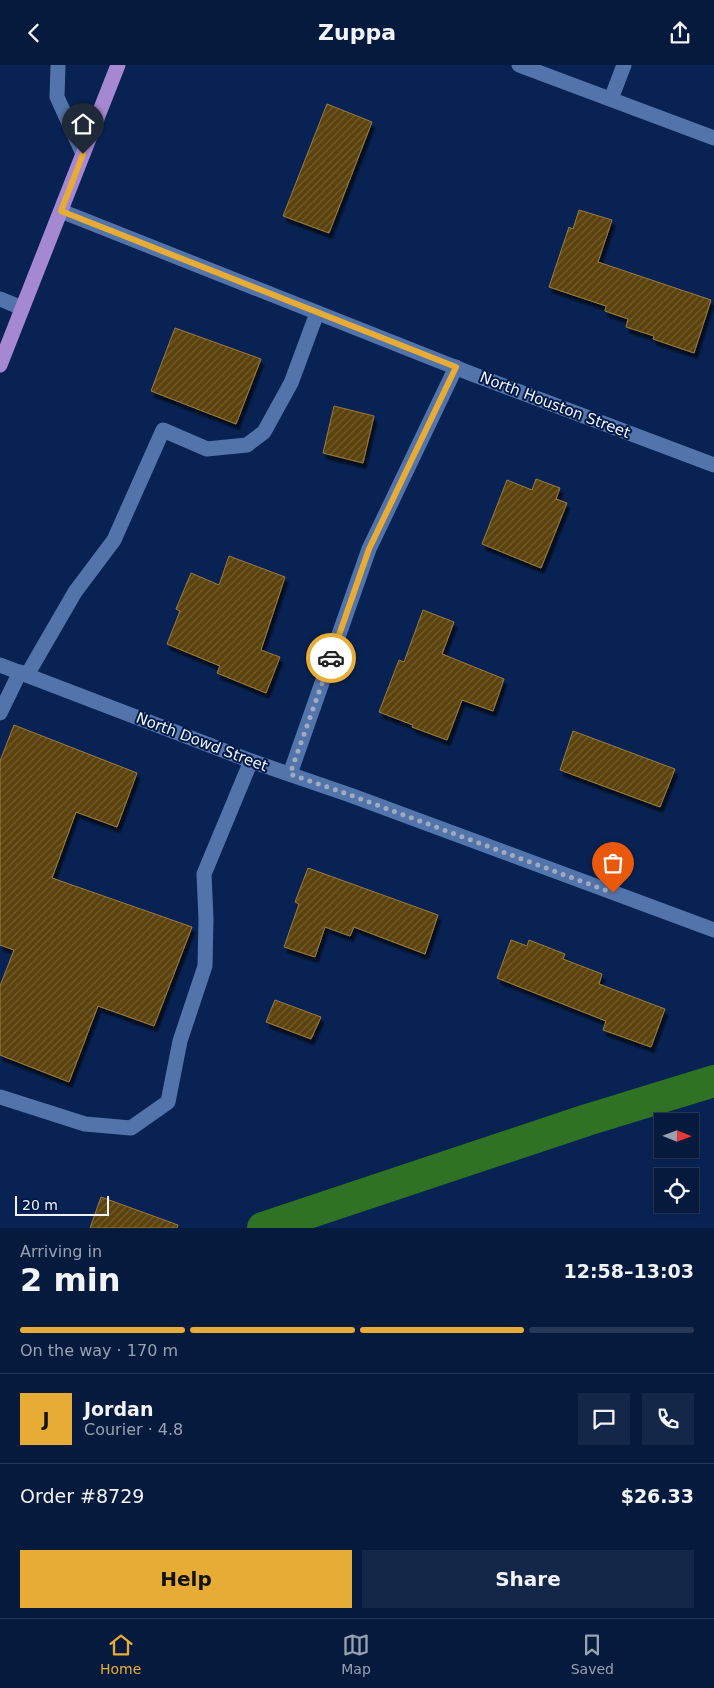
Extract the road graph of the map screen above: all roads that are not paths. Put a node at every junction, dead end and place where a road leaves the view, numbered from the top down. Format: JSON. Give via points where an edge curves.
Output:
{"nodes":[{"id":1,"x":58,"y":65,"type":"edge"},
{"id":2,"x":118,"y":65,"type":"edge"},
{"id":3,"x":519,"y":65,"type":"edge"},
{"id":4,"x":624,"y":65,"type":"edge"},
{"id":5,"x":611,"y":99,"type":"junction"},
{"id":6,"x":714,"y":138,"type":"edge"},
{"id":7,"x":83,"y":154,"type":"junction"},
{"id":8,"x":61,"y":211,"type":"junction"},
{"id":9,"x":0,"y":299,"type":"edge"},
{"id":10,"x":22,"y":308,"type":"junction"},
{"id":11,"x":317,"y":313,"type":"junction"},
{"id":12,"x":0,"y":365,"type":"edge"},
{"id":13,"x":456,"y":367,"type":"junction"},
{"id":14,"x":714,"y":465,"type":"edge"},
{"id":15,"x":0,"y":665,"type":"edge"},
{"id":16,"x":23,"y":674,"type":"junction"},
{"id":17,"x":0,"y":713,"type":"edge"},
{"id":18,"x":251,"y":761,"type":"junction"},
{"id":19,"x":290,"y":774,"type":"junction"},
{"id":20,"x":714,"y":931,"type":"edge"},
{"id":21,"x":0,"y":1097,"type":"edge"}],
"edges":[{"from":1,"to":7,"type":"street","via":[[57,97]]},
{"from":2,"to":7,"type":"main road"},
{"from":3,"to":5,"type":"street"},
{"from":4,"to":5,"type":"street"},
{"from":5,"to":6,"type":"street"},
{"from":7,"to":8,"type":"main road"},
{"from":8,"to":10,"type":"main road"},
{"from":8,"to":11,"type":"street","name":"North Houston Street"},
{"from":9,"to":10,"type":"street"},
{"from":10,"to":12,"type":"main road"},
{"from":11,"to":13,"type":"street","name":"North Houston Street"},
{"from":11,"to":16,"type":"street","via":[[291,383],[259,436],[247,445],[207,449],[162,430],[114,540],[75,592]]},
{"from":13,"to":14,"type":"street","name":"North Houston Street"},
{"from":13,"to":19,"type":"street","via":[[369,549]]},
{"from":15,"to":16,"type":"street","name":"North Dowd Street"},
{"from":16,"to":17,"type":"street"},
{"from":16,"to":18,"type":"street","name":"North Dowd Street"},
{"from":18,"to":19,"type":"street","name":"North Dowd Street"},
{"from":18,"to":21,"type":"street","via":[[204,874],[205,966],[180,1041],[168,1102],[131,1127],[85,1124]]},
{"from":19,"to":20,"type":"street","name":"North Dowd Street"}]}
